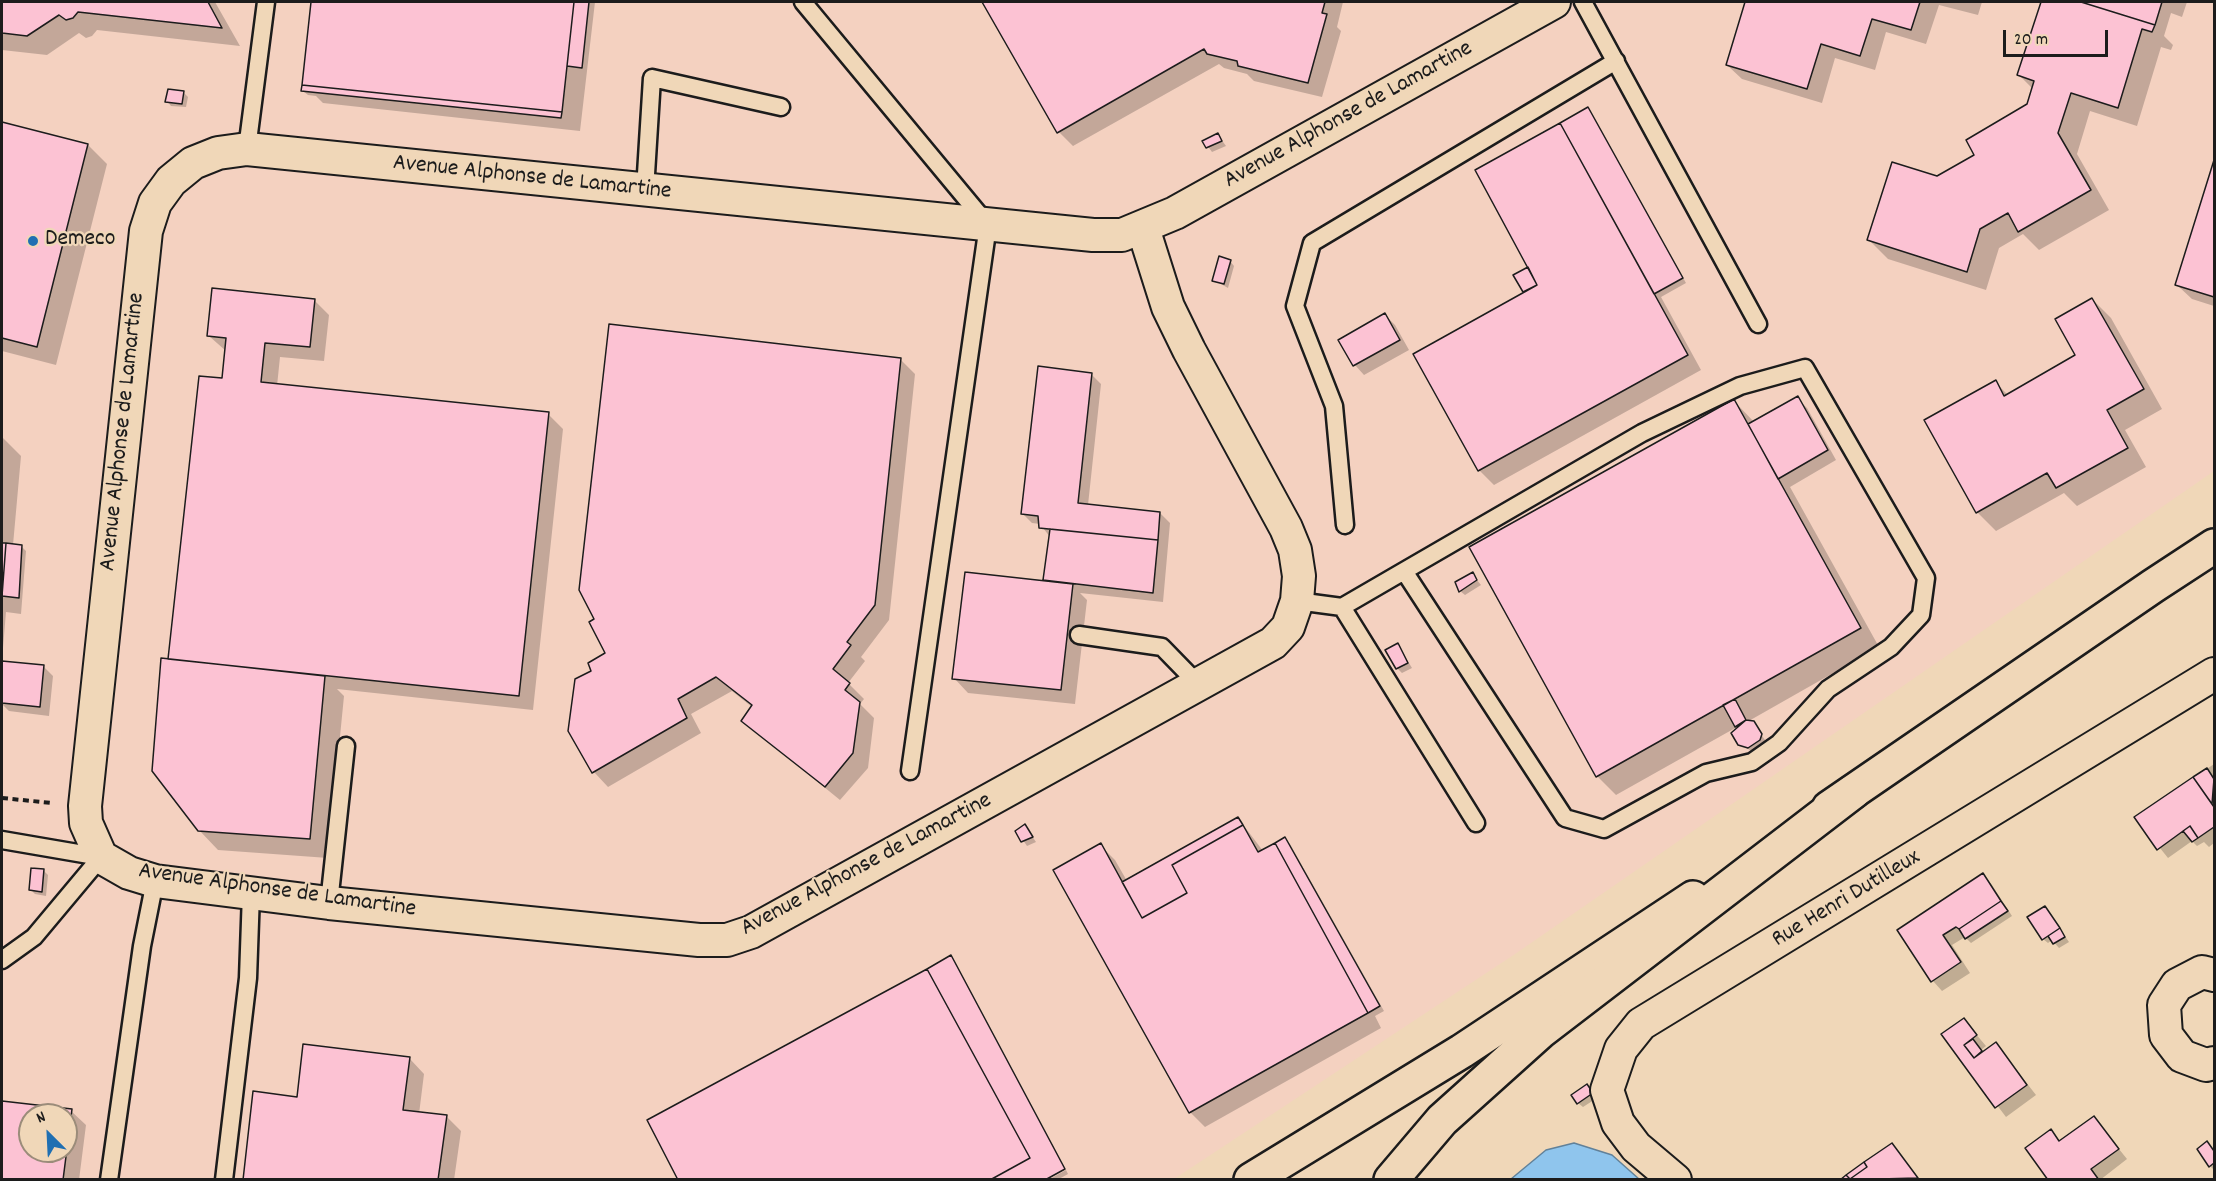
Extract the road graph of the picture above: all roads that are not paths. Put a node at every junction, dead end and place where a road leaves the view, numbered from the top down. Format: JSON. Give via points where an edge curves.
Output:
{"nodes":[{"id":1,"x":266,"y":2,"type":"edge"},
{"id":2,"x":803,"y":2,"type":"edge"},
{"id":3,"x":1554,"y":2,"type":"edge"},
{"id":4,"x":1583,"y":2,"type":"edge"},
{"id":5,"x":1616,"y":61,"type":"junction"},
{"id":6,"x":781,"y":107,"type":"dead end"},
{"id":7,"x":248,"y":149,"type":"junction"},
{"id":8,"x":645,"y":190,"type":"junction"},
{"id":9,"x":988,"y":225,"type":"junction"},
{"id":10,"x":1143,"y":228,"type":"junction"},
{"id":11,"x":1758,"y":324,"type":"dead end"},
{"id":12,"x":1345,"y":525,"type":"dead end"},
{"id":13,"x":2214,"y":534,"type":"edge"},
{"id":14,"x":2214,"y":546,"type":"edge"},
{"id":15,"x":1404,"y":571,"type":"junction"},
{"id":16,"x":2152,"y":585,"type":"junction"},
{"id":17,"x":1298,"y":601,"type":"junction"},
{"id":18,"x":1342,"y":607,"type":"junction"},
{"id":19,"x":1078,"y":634,"type":"dead end"},
{"id":20,"x":2214,"y":674,"type":"edge"},
{"id":21,"x":1198,"y":684,"type":"junction"},
{"id":22,"x":346,"y":746,"type":"dead end"},
{"id":23,"x":910,"y":771,"type":"dead end"},
{"id":24,"x":1853,"y":792,"type":"junction"},
{"id":25,"x":1476,"y":823,"type":"dead end"},
{"id":26,"x":2,"y":840,"type":"edge"},
{"id":27,"x":101,"y":857,"type":"junction"},
{"id":28,"x":155,"y":881,"type":"junction"},
{"id":29,"x":251,"y":893,"type":"junction"},
{"id":30,"x":329,"y":903,"type":"junction"},
{"id":31,"x":2,"y":960,"type":"edge"},
{"id":32,"x":2214,"y":975,"type":"edge"},
{"id":33,"x":1462,"y":1051,"type":"junction"},
{"id":34,"x":2214,"y":1063,"type":"edge"},
{"id":35,"x":109,"y":1179,"type":"edge"},
{"id":36,"x":224,"y":1179,"type":"edge"},
{"id":37,"x":1251,"y":1179,"type":"edge"},
{"id":38,"x":1285,"y":1179,"type":"edge"},
{"id":39,"x":1391,"y":1179,"type":"edge"},
{"id":40,"x":1676,"y":1179,"type":"edge"}],
"edges":[{"from":1,"to":7,"type":"lane"},
{"from":2,"to":9,"type":"lane"},
{"from":3,"to":10,"type":"street","name":"Avenue Alphonse de Lamartine"},
{"from":4,"to":5,"type":"lane"},
{"from":5,"to":11,"type":"lane"},
{"from":5,"to":12,"type":"lane","via":[[1312,243],[1295,306],[1334,406]]},
{"from":6,"to":8,"type":"lane","via":[[652,78]]},
{"from":7,"to":8,"type":"street","name":"Avenue Alphonse de Lamartine"},
{"from":7,"to":27,"type":"street","name":"Avenue Alphonse de Lamartine","via":[[218,153],[193,163],[171,181],[155,203],[146,231],[85,806],[86,823]]},
{"from":8,"to":9,"type":"street","name":"Avenue Alphonse de Lamartine"},
{"from":9,"to":10,"type":"street","name":"Avenue Alphonse de Lamartine","via":[[1093,235],[1122,235]]},
{"from":9,"to":23,"type":"lane"},
{"from":10,"to":17,"type":"street","name":"Avenue Alphonse de Lamartine","via":[[1168,307],[1286,528],[1297,559]]},
{"from":13,"to":16,"type":"main road"},
{"from":14,"to":16,"type":"main road"},
{"from":15,"to":15,"type":"lane","via":[[1565,818],[1604,829],[1706,773],[1752,762],[1779,743],[1828,689],[1891,647],[1921,615],[1926,578],[1805,368],[1740,386],[1642,433]]},
{"from":15,"to":18,"type":"lane"},
{"from":16,"to":24,"type":"main road"},
{"from":17,"to":18,"type":"lane"},
{"from":17,"to":21,"type":"street","name":"Avenue Alphonse de Lamartine","via":[[1288,627],[1273,643]]},
{"from":18,"to":25,"type":"lane"},
{"from":19,"to":21,"type":"lane","via":[[1162,647]]},
{"from":20,"to":40,"type":"street","name":"Rue Henri Dutilleux","via":[[1641,1024],[1621,1049],[1607,1090],[1618,1123],[1636,1147]]},
{"from":21,"to":30,"type":"street","name":"Avenue Alphonse de Lamartine","via":[[752,932],[727,940]]},
{"from":22,"to":30,"type":"lane"},
{"from":24,"to":33,"type":"main road"},
{"from":24,"to":39,"type":"main road","via":[[1540,1032],[1442,1120]]},
{"from":26,"to":27,"type":"lane"},
{"from":27,"to":28,"type":"street","name":"Avenue Alphonse de Lamartine","via":[[129,873]]},
{"from":27,"to":31,"type":"lane","via":[[34,937]]},
{"from":28,"to":29,"type":"street","name":"Avenue Alphonse de Lamartine"},
{"from":28,"to":35,"type":"lane"},
{"from":29,"to":30,"type":"street","name":"Avenue Alphonse de Lamartine"},
{"from":29,"to":36,"type":"lane","via":[[248,978]]},
{"from":32,"to":34,"type":"street","via":[[2202,972],[2177,985],[2164,1005],[2166,1035],[2182,1056],[2206,1065]]},
{"from":33,"to":37,"type":"main road"},
{"from":33,"to":38,"type":"main road"}]}
